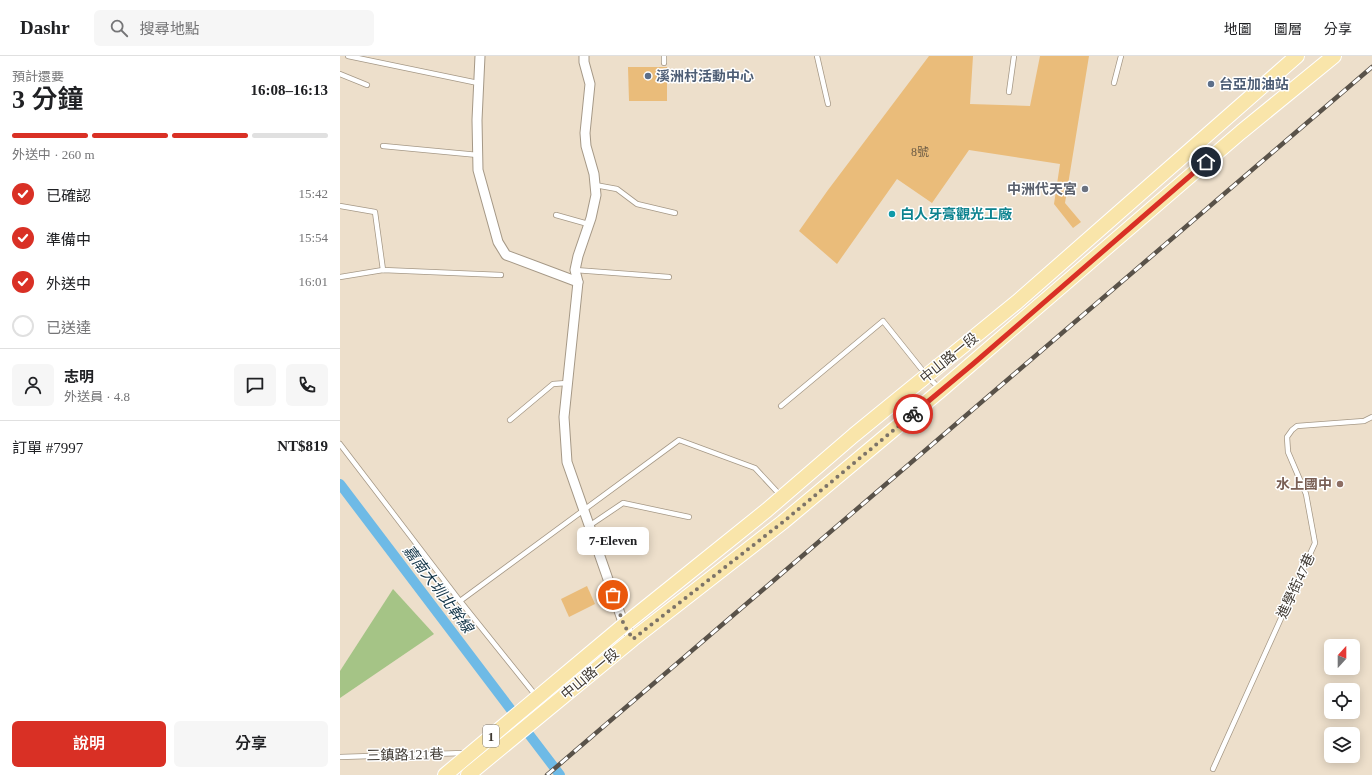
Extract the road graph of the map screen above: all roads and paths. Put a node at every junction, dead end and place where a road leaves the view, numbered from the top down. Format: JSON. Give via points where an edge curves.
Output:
{"nodes":[{"id":1,"x":348,"y":56,"type":"edge"},
{"id":2,"x":480,"y":56,"type":"edge"},
{"id":3,"x":584,"y":56,"type":"edge"},
{"id":4,"x":664,"y":56,"type":"edge"},
{"id":5,"x":817,"y":56,"type":"edge"},
{"id":6,"x":1014,"y":56,"type":"edge"},
{"id":7,"x":1120,"y":56,"type":"edge"},
{"id":8,"x":1297,"y":56,"type":"edge"},
{"id":9,"x":1334,"y":56,"type":"edge"},
{"id":10,"x":664,"y":63,"type":"dead end"},
{"id":11,"x":340,"y":74,"type":"edge"},
{"id":12,"x":478,"y":83,"type":"junction"},
{"id":13,"x":1114,"y":83,"type":"dead end"},
{"id":14,"x":367,"y":85,"type":"dead end"},
{"id":15,"x":1009,"y":92,"type":"dead end"},
{"id":16,"x":828,"y":104,"type":"dead end"},
{"id":17,"x":1229,"y":115,"type":"junction"},
{"id":18,"x":1241,"y":132,"type":"junction"},
{"id":19,"x":383,"y":146,"type":"dead end"},
{"id":20,"x":478,"y":155,"type":"junction"},
{"id":21,"x":595,"y":185,"type":"junction"},
{"id":22,"x":340,"y":206,"type":"edge"},
{"id":23,"x":675,"y":213,"type":"dead end"},
{"id":24,"x":556,"y":215,"type":"dead end"},
{"id":25,"x":588,"y":224,"type":"junction"},
{"id":26,"x":383,"y":270,"type":"junction"},
{"id":27,"x":575,"y":270,"type":"junction"},
{"id":28,"x":501,"y":275,"type":"dead end"},
{"id":29,"x":340,"y":277,"type":"edge"},
{"id":30,"x":669,"y":277,"type":"dead end"},
{"id":31,"x":578,"y":282,"type":"junction"},
{"id":32,"x":927,"y":376,"type":"junction"},
{"id":33,"x":567,"y":383,"type":"junction"},
{"id":34,"x":941,"y":390,"type":"junction"},
{"id":35,"x":781,"y":406,"type":"dead end"},
{"id":36,"x":1372,"y":417,"type":"edge"},
{"id":37,"x":510,"y":420,"type":"dead end"},
{"id":38,"x":340,"y":444,"type":"edge"},
{"id":39,"x":782,"y":497,"type":"junction"},
{"id":40,"x":583,"y":509,"type":"junction"},
{"id":41,"x":689,"y":517,"type":"dead end"},
{"id":42,"x":589,"y":526,"type":"junction"},
{"id":43,"x":460,"y":601,"type":"junction"},
{"id":44,"x":624,"y":625,"type":"junction"},
{"id":45,"x":633,"y":639,"type":"junction"},
{"id":46,"x":538,"y":697,"type":"junction"},
{"id":47,"x":471,"y":753,"type":"junction"},
{"id":48,"x":340,"y":757,"type":"edge"},
{"id":49,"x":1213,"y":769,"type":"dead end"},
{"id":50,"x":445,"y":775,"type":"edge"},
{"id":51,"x":468,"y":775,"type":"edge"}],
"edges":[{"from":1,"to":12,"type":"lane"},
{"from":2,"to":12,"type":"street"},
{"from":3,"to":21,"type":"street","via":[[590,84],[586,146]]},
{"from":4,"to":10,"type":"lane"},
{"from":5,"to":16,"type":"lane"},
{"from":6,"to":15,"type":"lane"},
{"from":7,"to":13,"type":"lane"},
{"from":8,"to":17,"type":"main road","name":"中山路一段","number":"1"},
{"from":9,"to":18,"type":"main road","name":"中山路一段","number":"1"},
{"from":11,"to":14,"type":"lane"},
{"from":12,"to":20,"type":"street"},
{"from":17,"to":18,"type":"main road"},
{"from":17,"to":32,"type":"main road","name":"中山路一段","number":"1","via":[[1017,302]]},
{"from":18,"to":34,"type":"main road","name":"中山路一段","number":"1"},
{"from":19,"to":20,"type":"lane"},
{"from":20,"to":31,"type":"street","via":[[478,170],[498,242],[506,255]]},
{"from":21,"to":23,"type":"lane","via":[[617,189],[637,204]]},
{"from":21,"to":25,"type":"street","via":[[596,195]]},
{"from":22,"to":26,"type":"lane","via":[[376,212]]},
{"from":24,"to":25,"type":"lane"},
{"from":25,"to":27,"type":"street"},
{"from":26,"to":28,"type":"lane"},
{"from":26,"to":29,"type":"lane"},
{"from":27,"to":30,"type":"lane"},
{"from":27,"to":31,"type":"street"},
{"from":31,"to":33,"type":"street"},
{"from":32,"to":34,"type":"lane"},
{"from":32,"to":35,"type":"lane","via":[[883,321]]},
{"from":32,"to":39,"type":"main road","name":"中山路一段","number":"1"},
{"from":33,"to":37,"type":"lane","via":[[553,384]]},
{"from":33,"to":40,"type":"street","via":[[564,417],[567,462]]},
{"from":34,"to":45,"type":"main road","name":"中山路一段","number":"1","via":[[783,522]]},
{"from":36,"to":49,"type":"lane","name":"進學街47巷","via":[[1364,421],[1297,426],[1287,437],[1288,452],[1306,494],[1315,543]]},
{"from":38,"to":43,"type":"lane"},
{"from":39,"to":40,"type":"lane","via":[[755,468],[679,440]]},
{"from":39,"to":44,"type":"main road","name":"中山路一段","number":"1"},
{"from":40,"to":42,"type":"street"},
{"from":40,"to":43,"type":"lane"},
{"from":41,"to":42,"type":"lane","via":[[623,503]]},
{"from":42,"to":44,"type":"street"},
{"from":43,"to":46,"type":"lane"},
{"from":44,"to":45,"type":"street"},
{"from":44,"to":46,"type":"main road","name":"中山路一段","number":"1"},
{"from":45,"to":51,"type":"main road","name":"中山路一段","number":"1"},
{"from":46,"to":47,"type":"main road","number":"1"},
{"from":47,"to":48,"type":"lane","name":"三鎮路121巷"},
{"from":47,"to":50,"type":"main road","number":"1"}]}
